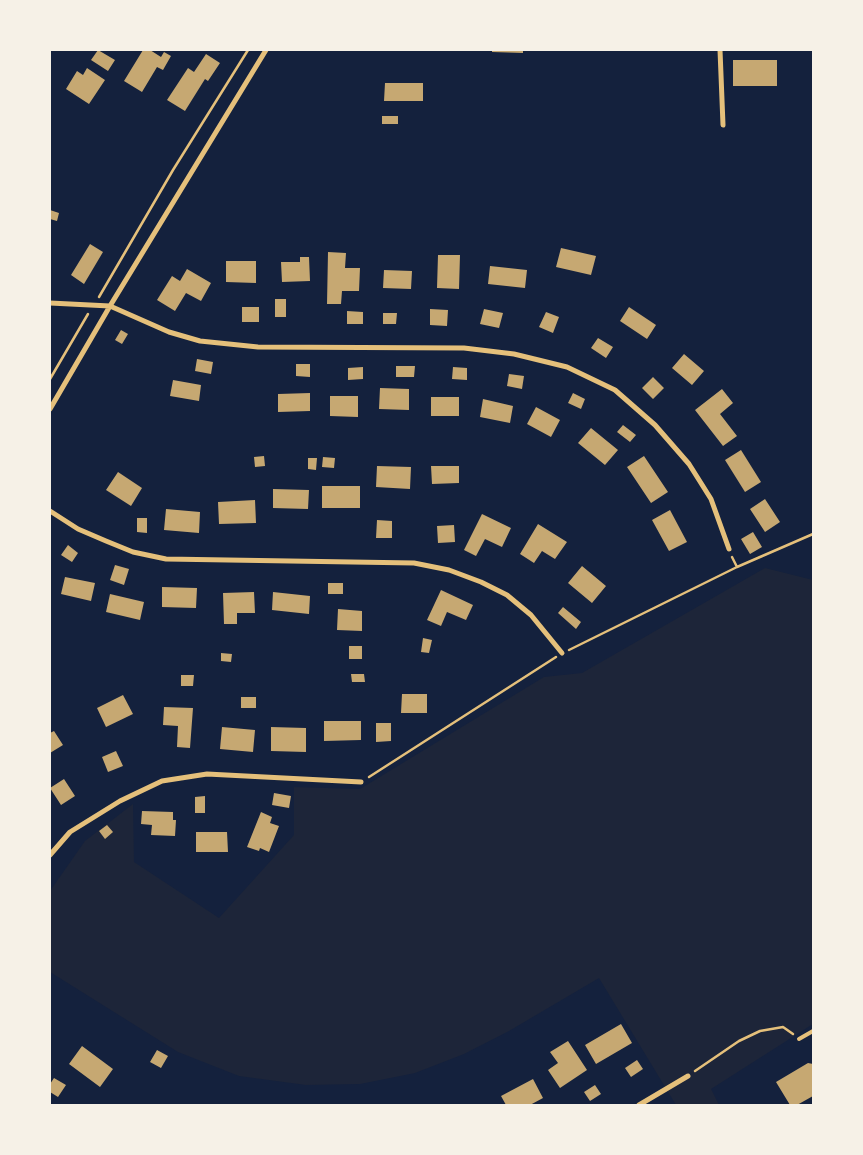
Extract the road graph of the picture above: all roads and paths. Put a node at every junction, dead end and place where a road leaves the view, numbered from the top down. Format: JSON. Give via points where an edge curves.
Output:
{"nodes":[{"id":1,"x":248,"y":50,"type":"edge"},
{"id":2,"x":266,"y":50,"type":"edge"},
{"id":3,"x":720,"y":50,"type":"edge"},
{"id":4,"x":722,"y":125,"type":"dead end"},
{"id":5,"x":50,"y":303,"type":"edge"},
{"id":6,"x":94,"y":305,"type":"junction"},
{"id":7,"x":110,"y":306,"type":"junction"},
{"id":8,"x":50,"y":379,"type":"edge"},
{"id":9,"x":50,"y":409,"type":"edge"},
{"id":10,"x":50,"y":511,"type":"edge"},
{"id":11,"x":813,"y":534,"type":"edge"},
{"id":12,"x":729,"y":549,"type":"dead end"},
{"id":13,"x":562,"y":653,"type":"junction"},
{"id":14,"x":361,"y":782,"type":"joint"},
{"id":15,"x":50,"y":855,"type":"edge"},
{"id":16,"x":813,"y":1031,"type":"edge"},
{"id":17,"x":799,"y":1039,"type":"joint"},
{"id":18,"x":688,"y":1076,"type":"joint"},
{"id":19,"x":639,"y":1105,"type":"edge"}],
"edges":[{"from":1,"to":6,"type":"path"},
{"from":2,"to":7,"type":"street"},
{"from":3,"to":4,"type":"street"},
{"from":5,"to":6,"type":"street"},
{"from":6,"to":7,"type":"street"},
{"from":6,"to":8,"type":"path"},
{"from":7,"to":9,"type":"street"},
{"from":7,"to":12,"type":"street","via":[[169,332],[200,341],[258,347],[464,348],[514,354],[567,367],[615,390],[655,425],[689,464],[712,499]]},
{"from":10,"to":13,"type":"street","via":[[106,541],[133,552],[166,559],[414,563],[449,570],[507,596],[531,615]]},
{"from":11,"to":13,"type":"path","via":[[737,567]]},
{"from":13,"to":14,"type":"path"},
{"from":14,"to":15,"type":"street","via":[[207,774],[162,782],[120,801],[70,832]]},
{"from":16,"to":17,"type":"lane"},
{"from":17,"to":18,"type":"path","via":[[783,1027],[760,1031],[739,1041]]},
{"from":18,"to":19,"type":"street"}]}
